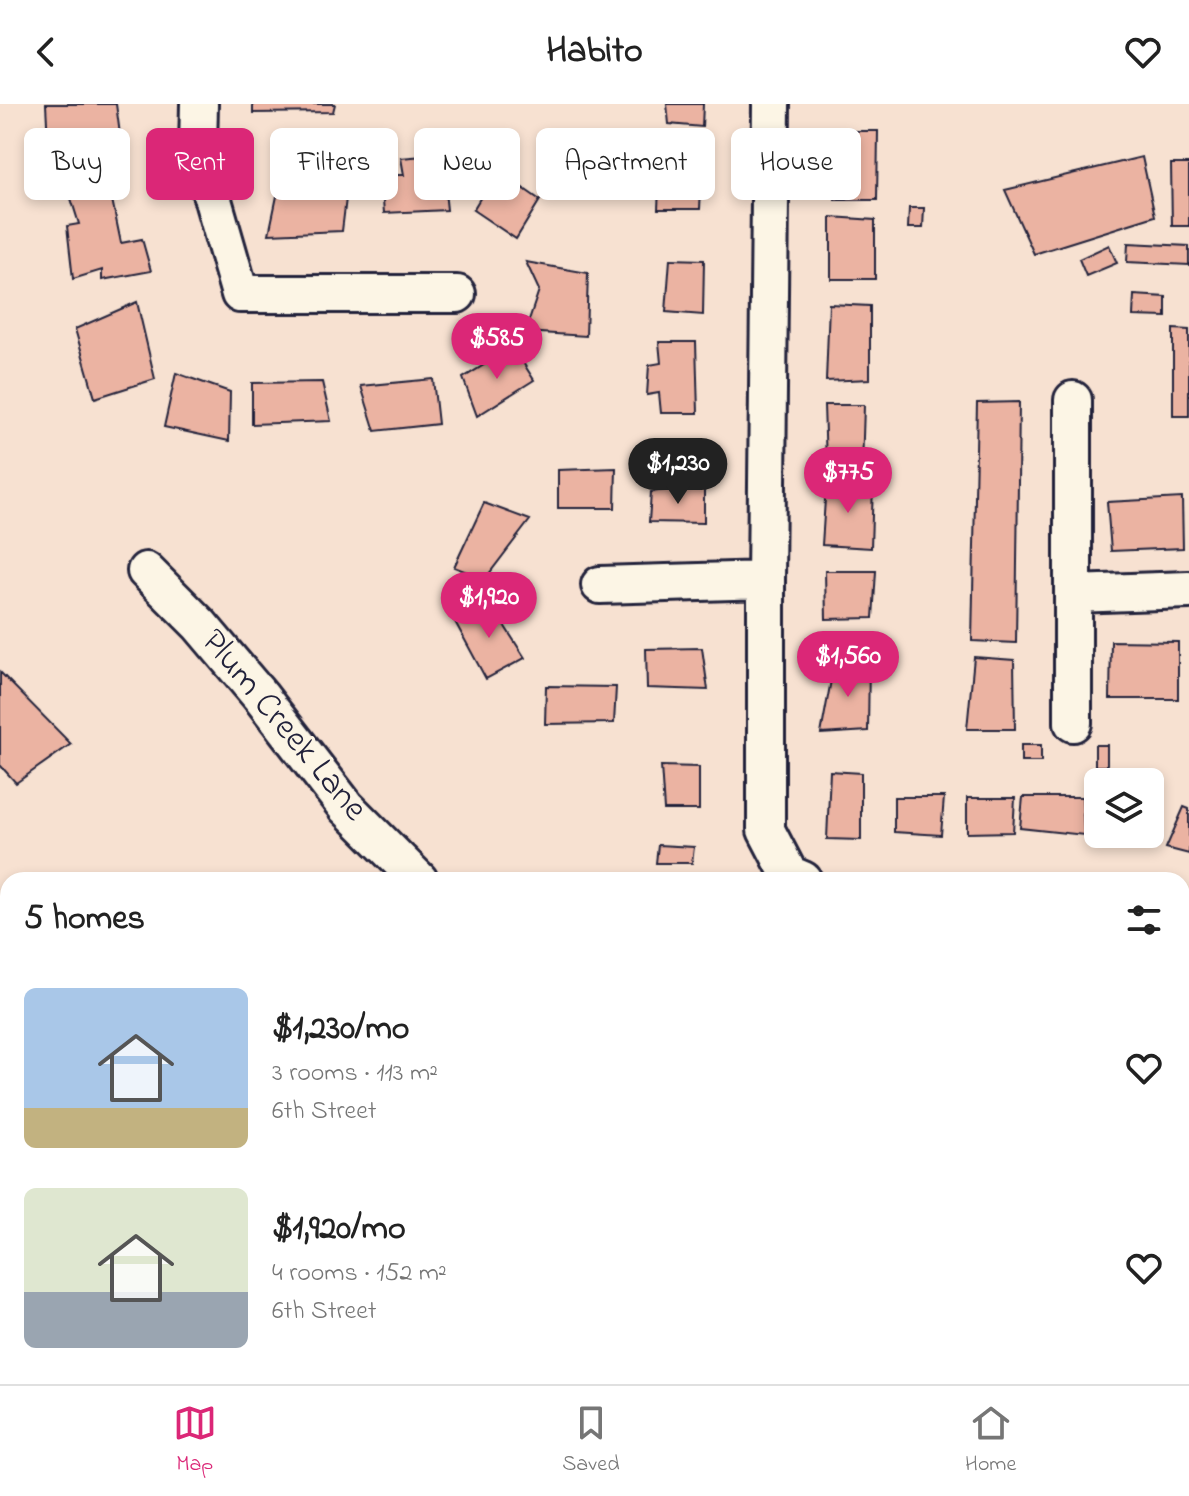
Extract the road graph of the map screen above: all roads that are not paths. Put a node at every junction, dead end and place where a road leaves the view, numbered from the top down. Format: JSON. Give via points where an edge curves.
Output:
{"nodes":[{"id":1,"x":199,"y":104,"type":"edge"},
{"id":2,"x":771,"y":104,"type":"edge"},
{"id":3,"x":457,"y":294,"type":"dead end"},
{"id":4,"x":1073,"y":400,"type":"dead end"},
{"id":5,"x":146,"y":571,"type":"dead end"},
{"id":6,"x":766,"y":580,"type":"junction"},
{"id":7,"x":600,"y":585,"type":"dead end"},
{"id":8,"x":1189,"y":590,"type":"edge"},
{"id":9,"x":1073,"y":594,"type":"junction"},
{"id":10,"x":1073,"y":723,"type":"dead end"},
{"id":11,"x":411,"y":872,"type":"edge"},
{"id":12,"x":793,"y":872,"type":"edge"}],
"edges":[{"from":1,"to":3,"type":"street","via":[[198,148],[240,294]]},
{"from":2,"to":6,"type":"street"},
{"from":4,"to":9,"type":"street"},
{"from":5,"to":11,"type":"street","name":"Plum Creek Lane","via":[[200,625],[346,807]]},
{"from":6,"to":7,"type":"street"},
{"from":6,"to":12,"type":"street","via":[[766,830]]},
{"from":8,"to":9,"type":"street"},
{"from":9,"to":10,"type":"street"}]}
